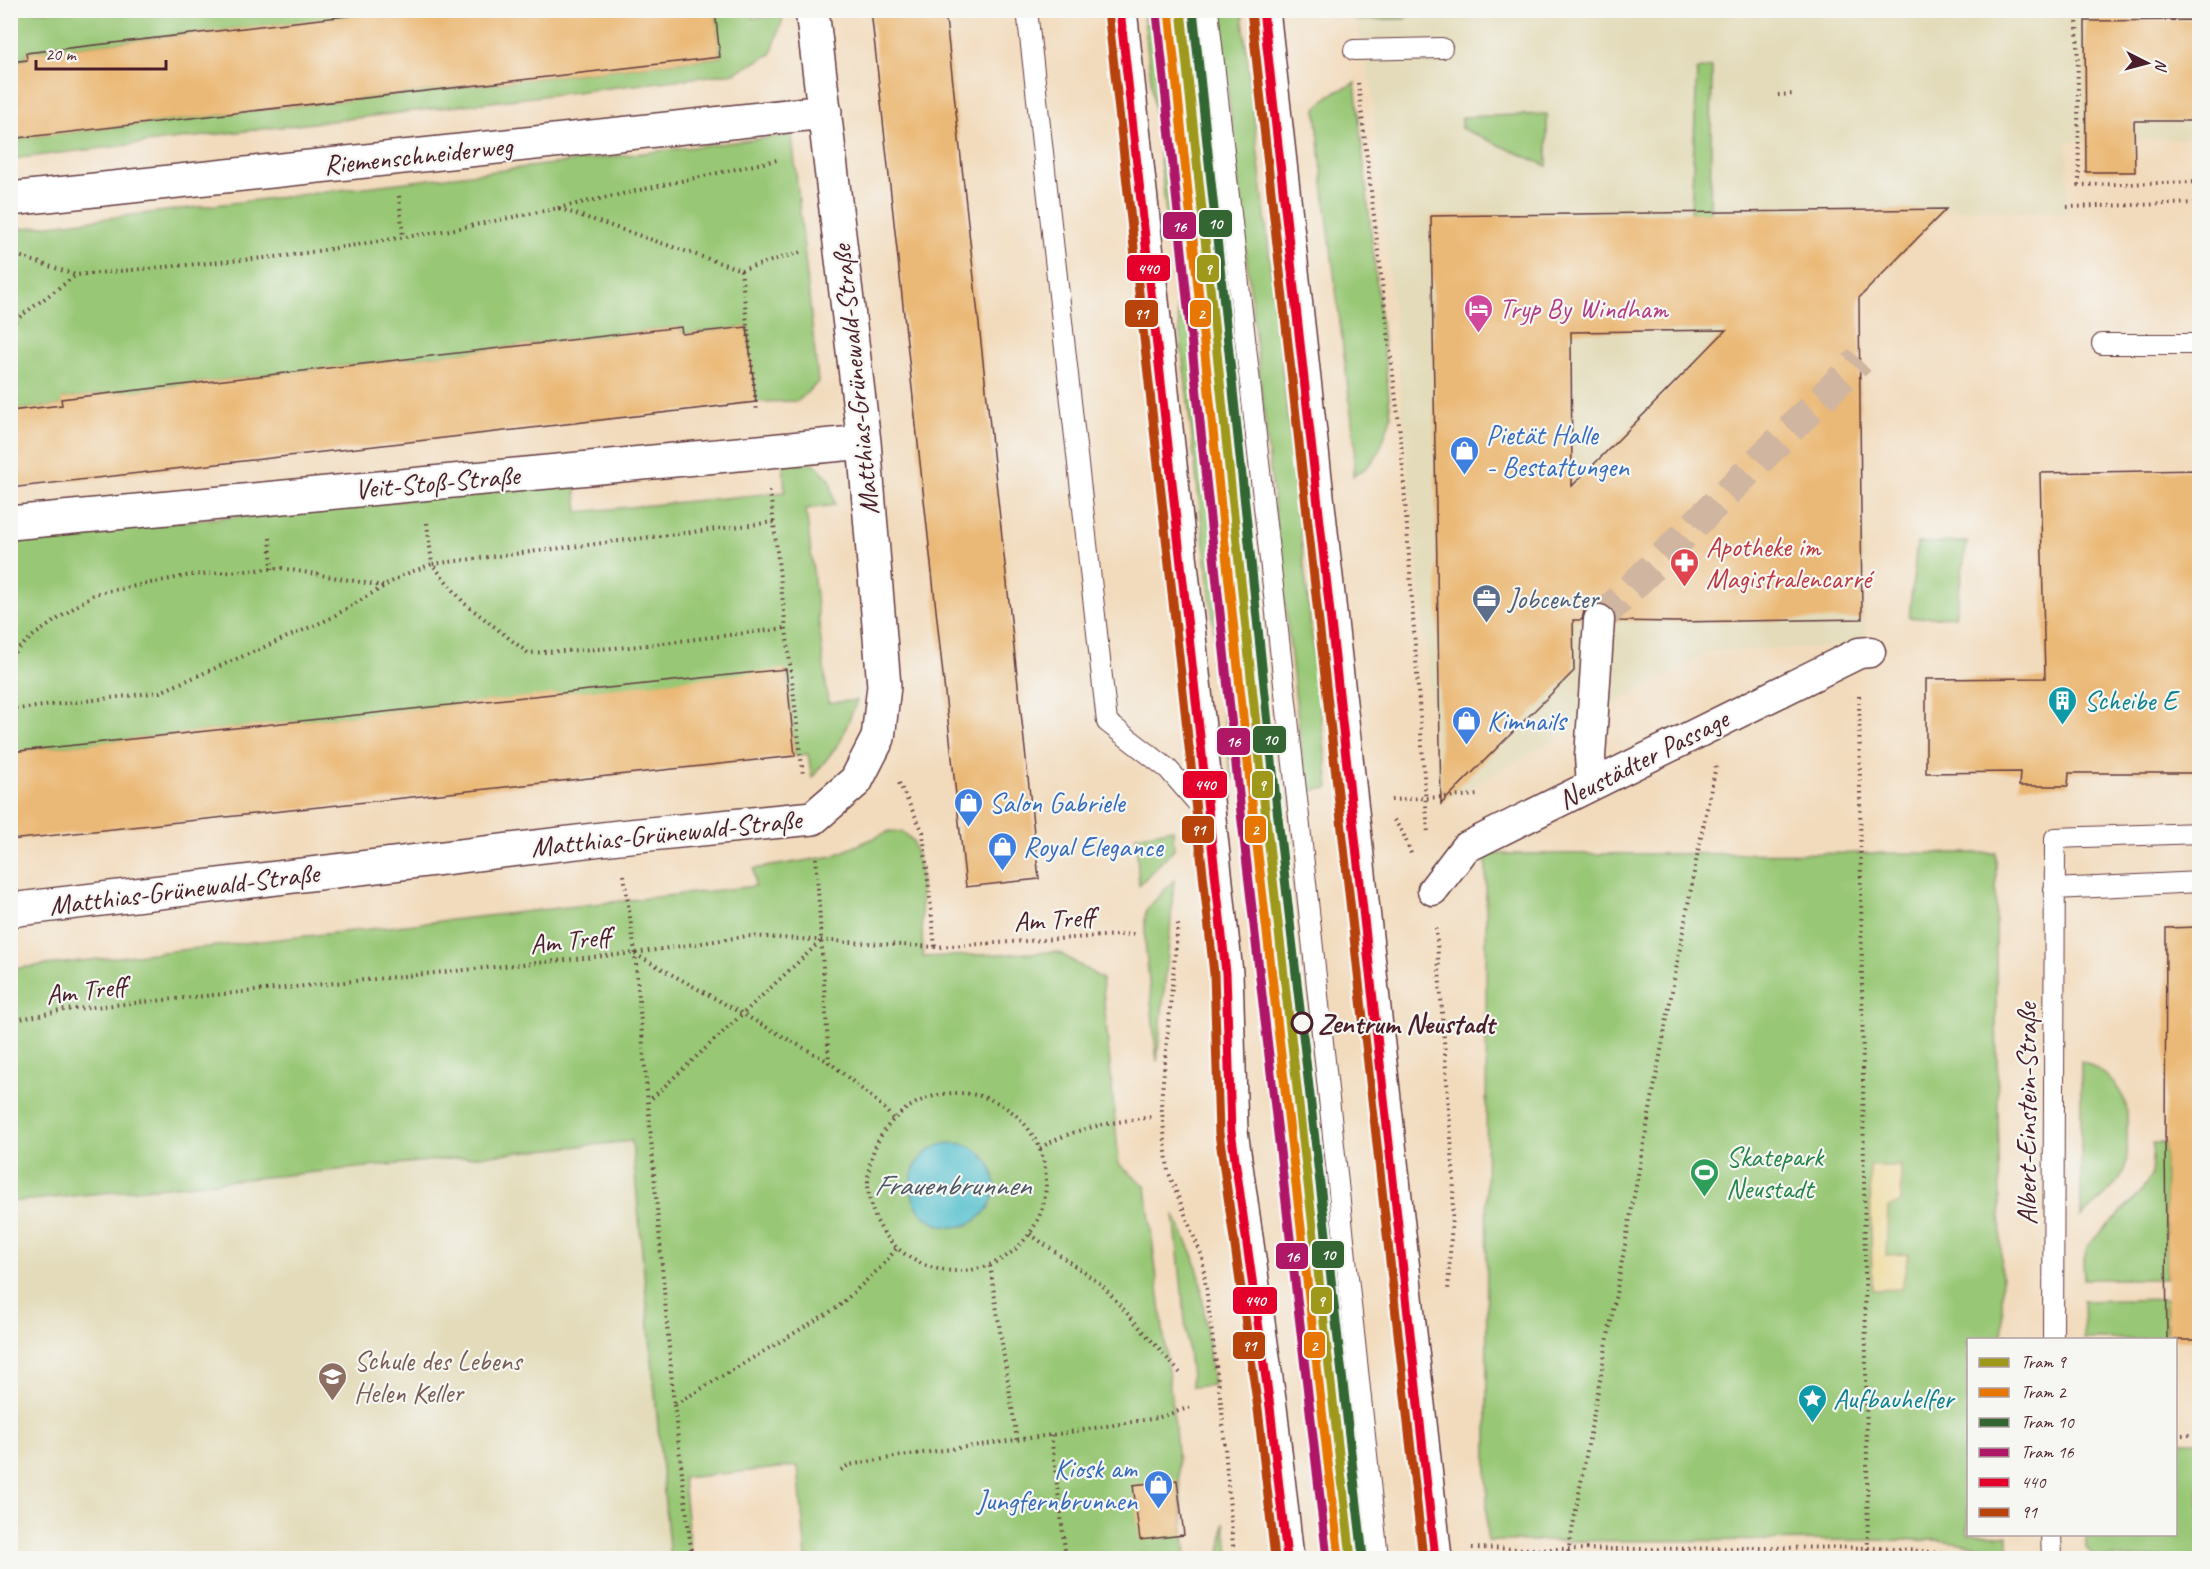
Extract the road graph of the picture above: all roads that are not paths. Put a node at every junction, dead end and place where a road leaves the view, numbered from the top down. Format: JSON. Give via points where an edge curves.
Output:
{"nodes":[{"id":1,"x":812,"y":10,"type":"edge"},
{"id":2,"x":1027,"y":10,"type":"edge"},
{"id":3,"x":1120,"y":10,"type":"edge"},
{"id":4,"x":1180,"y":10,"type":"edge"},
{"id":5,"x":1208,"y":10,"type":"edge"},
{"id":6,"x":1263,"y":10,"type":"edge"},
{"id":7,"x":1442,"y":48,"type":"dead end"},
{"id":8,"x":1354,"y":50,"type":"road end"},
{"id":9,"x":825,"y":112,"type":"junction"},
{"id":10,"x":10,"y":199,"type":"edge"},
{"id":11,"x":2102,"y":344,"type":"dead end"},
{"id":12,"x":2199,"y":344,"type":"edge"},
{"id":13,"x":864,"y":442,"type":"junction"},
{"id":14,"x":10,"y":523,"type":"edge"},
{"id":15,"x":1599,"y":620,"type":"tunnel mouth"},
{"id":16,"x":1864,"y":653,"type":"road end"},
{"id":17,"x":1592,"y":785,"type":"junction"},
{"id":18,"x":1209,"y":816,"type":"junction"},
{"id":19,"x":2199,"y":833,"type":"edge"},
{"id":20,"x":2199,"y":882,"type":"edge"},
{"id":21,"x":2054,"y":889,"type":"junction"},
{"id":22,"x":1433,"y":890,"type":"road end"},
{"id":23,"x":10,"y":910,"type":"edge"},
{"id":24,"x":2053,"y":1338,"type":"edge"},
{"id":25,"x":2051,"y":1536,"type":"edge"},
{"id":26,"x":1449,"y":1553,"type":"edge"},
{"id":27,"x":1287,"y":1558,"type":"edge"},
{"id":28,"x":1332,"y":1558,"type":"edge"},
{"id":29,"x":1377,"y":1558,"type":"edge"},
{"id":30,"x":2052,"y":1558,"type":"edge"}],
"edges":[{"from":1,"to":9,"type":"street","name":"Matthias-Grünewald-Straße"},
{"from":2,"to":18,"type":"lane","via":[[1107,722],[1168,769]]},
{"from":3,"to":18,"type":"street"},
{"from":4,"to":28,"type":"lane","via":[[1265,810],[1336,1427],[1323,1479]]},
{"from":5,"to":29,"type":"lane"},
{"from":6,"to":26,"type":"street"},
{"from":7,"to":8,"type":"lane"},
{"from":9,"to":10,"type":"street","name":"Riemenschneiderweg"},
{"from":9,"to":13,"type":"street","name":"Matthias-Grünewald-Straße"},
{"from":11,"to":12,"type":"lane"},
{"from":13,"to":14,"type":"street","name":"Veit-Stoß-Straße"},
{"from":13,"to":23,"type":"street","name":"Matthias-Grünewald-Straße","via":[[884,686],[878,738],[856,781],[811,818],[619,837]]},
{"from":15,"to":17,"type":"street","via":[[1590,757]]},
{"from":16,"to":17,"type":"street","name":"Neustädter Passage"},
{"from":17,"to":22,"type":"street","name":"Neustädter Passage","via":[[1465,848]]},
{"from":18,"to":27,"type":"street","via":[[1226,973],[1231,1131]]},
{"from":19,"to":21,"type":"lane","name":"Albert-Einstein-Straße","via":[[2055,838]]},
{"from":20,"to":21,"type":"lane"},
{"from":21,"to":24,"type":"lane","name":"Albert-Einstein-Straße"},
{"from":25,"to":30,"type":"lane"}]}
